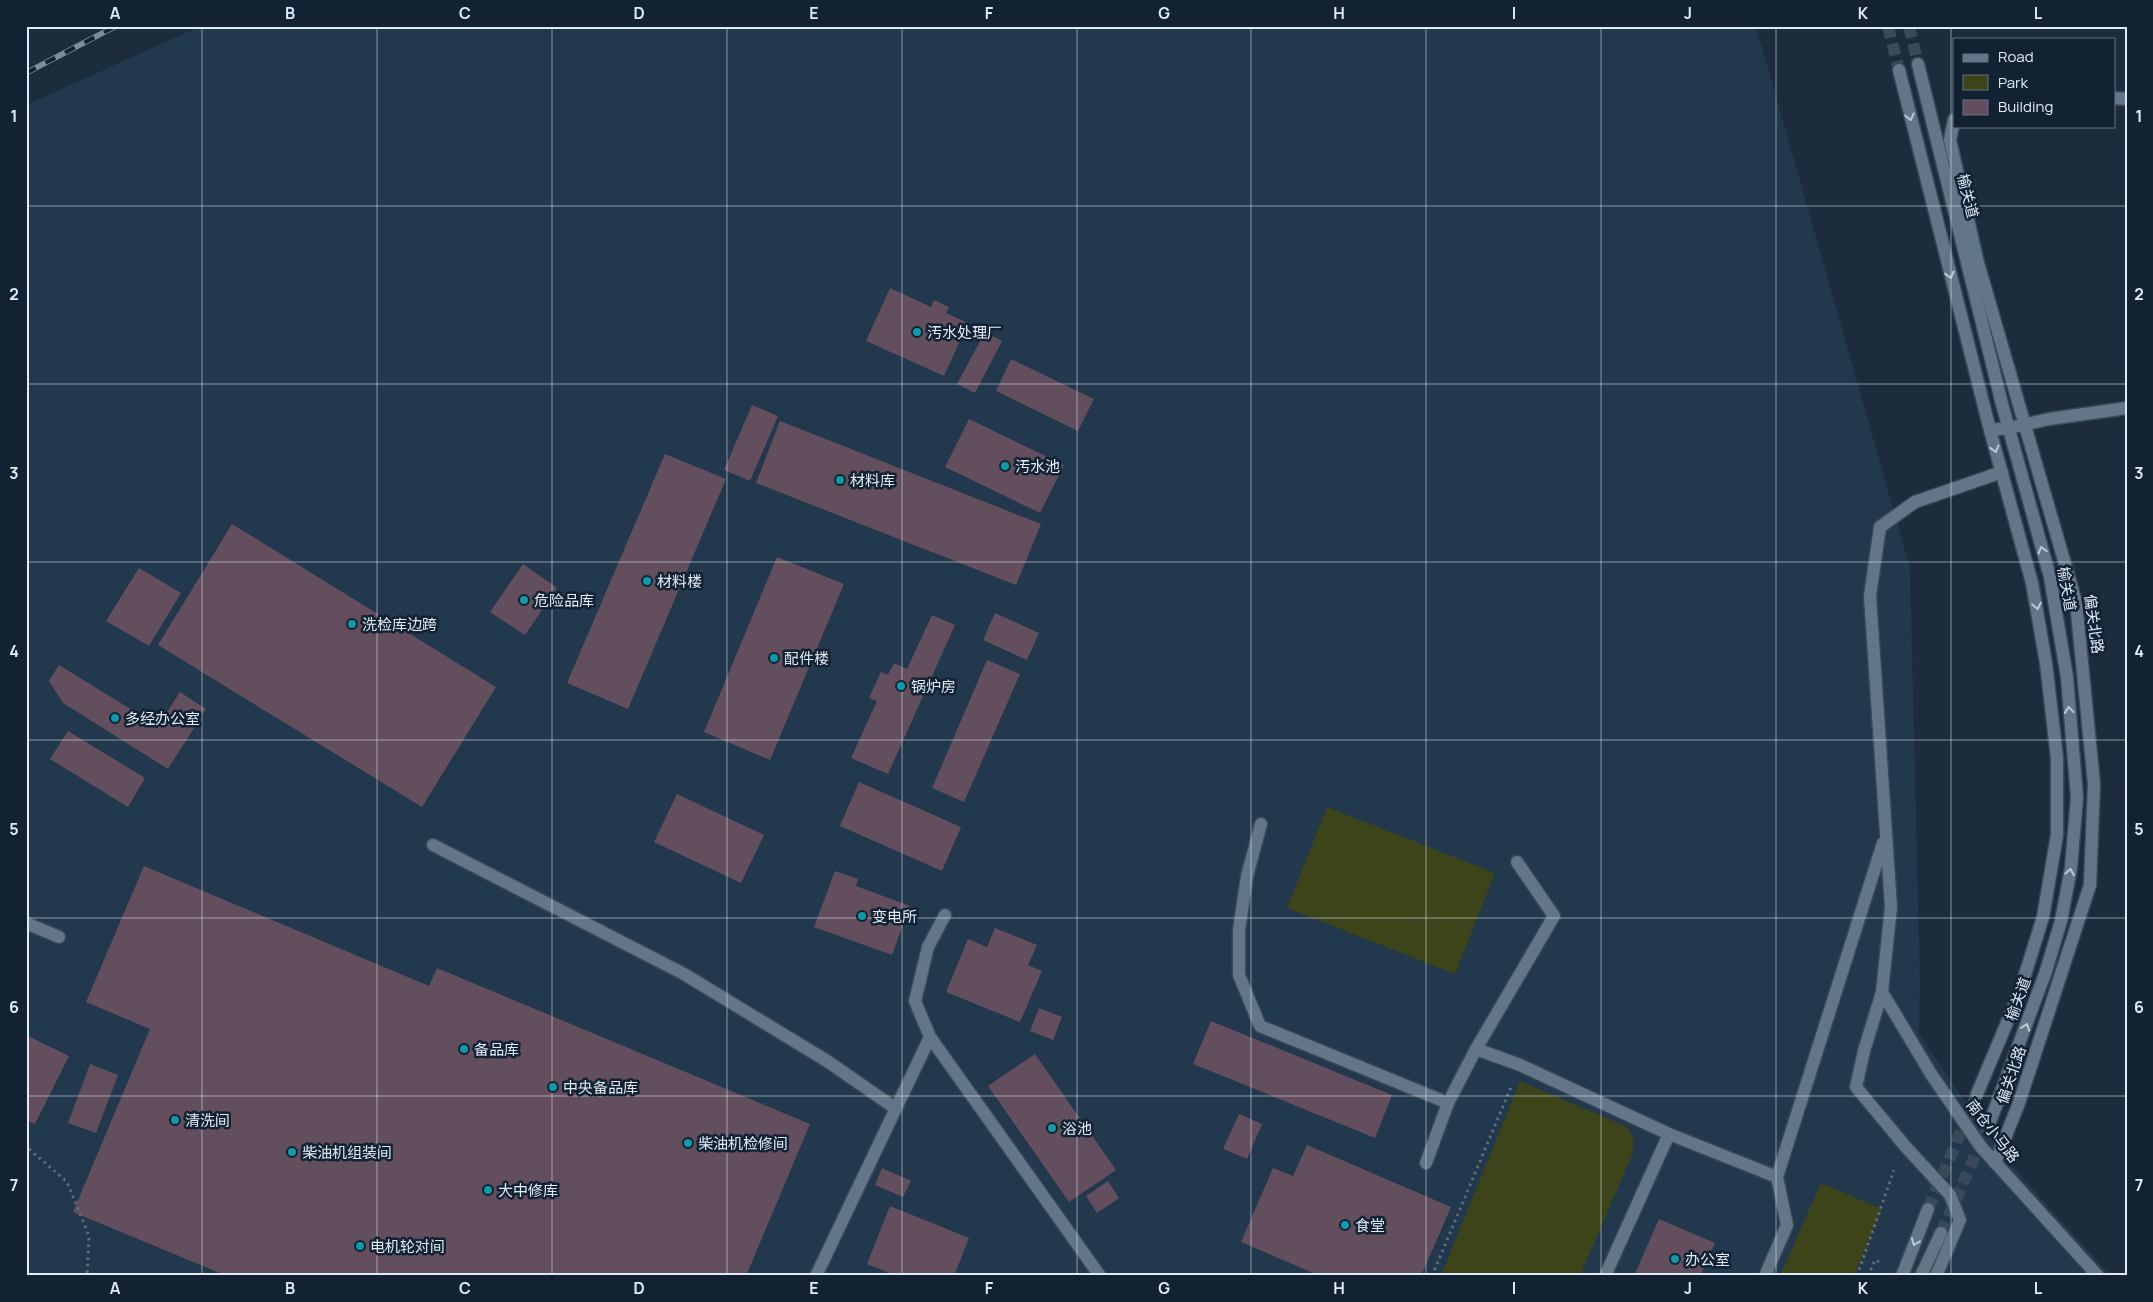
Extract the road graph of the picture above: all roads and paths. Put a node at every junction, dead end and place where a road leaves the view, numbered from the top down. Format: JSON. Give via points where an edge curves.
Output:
{"nodes":[{"id":1,"x":1918,"y":64,"type":"tunnel mouth"},
{"id":2,"x":1898,"y":70,"type":"tunnel mouth"},
{"id":3,"x":1953,"y":125,"type":"edge"},
{"id":4,"x":2127,"y":408,"type":"edge"},
{"id":5,"x":2025,"y":425,"type":"junction"},
{"id":6,"x":2009,"y":428,"type":"junction"},
{"id":7,"x":1990,"y":430,"type":"junction"},
{"id":8,"x":2002,"y":472,"type":"junction"},
{"id":9,"x":1261,"y":824,"type":"dead end"},
{"id":10,"x":1885,"y":835,"type":"junction"},
{"id":11,"x":433,"y":845,"type":"dead end"},
{"id":12,"x":1517,"y":862,"type":"dead end"},
{"id":13,"x":945,"y":915,"type":"dead end"},
{"id":14,"x":26,"y":923,"type":"edge"},
{"id":15,"x":58,"y":937,"type":"dead end"},
{"id":16,"x":1882,"y":992,"type":"junction"},
{"id":17,"x":930,"y":1038,"type":"junction"},
{"id":18,"x":1476,"y":1049,"type":"junction"},
{"id":19,"x":1520,"y":1065,"type":"junction"},
{"id":20,"x":1977,"y":1094,"type":"tunnel mouth"},
{"id":21,"x":1448,"y":1103,"type":"junction"},
{"id":22,"x":895,"y":1108,"type":"junction"},
{"id":23,"x":1990,"y":1122,"type":"tunnel mouth"},
{"id":24,"x":1669,"y":1134,"type":"junction"},
{"id":25,"x":1905,"y":1146,"type":"junction"},
{"id":26,"x":29,"y":1149,"type":"dead end"},
{"id":27,"x":1995,"y":1163,"type":"junction"},
{"id":28,"x":1426,"y":1164,"type":"dead end"},
{"id":29,"x":1777,"y":1177,"type":"junction"},
{"id":30,"x":1928,"y":1209,"type":"tunnel mouth"},
{"id":31,"x":1941,"y":1233,"type":"tunnel mouth"},
{"id":32,"x":1875,"y":1260,"type":"dead end"},
{"id":33,"x":87,"y":1276,"type":"edge"},
{"id":34,"x":816,"y":1276,"type":"edge"},
{"id":35,"x":1100,"y":1276,"type":"edge"},
{"id":36,"x":1432,"y":1276,"type":"edge"},
{"id":37,"x":1605,"y":1276,"type":"edge"},
{"id":38,"x":1765,"y":1276,"type":"edge"},
{"id":39,"x":1856,"y":1276,"type":"edge"},
{"id":40,"x":1868,"y":1276,"type":"edge"},
{"id":41,"x":1902,"y":1276,"type":"edge"},
{"id":42,"x":1921,"y":1276,"type":"edge"},
{"id":43,"x":1936,"y":1276,"type":"edge"},
{"id":44,"x":2098,"y":1276,"type":"edge"}],
"edges":[{"from":1,"to":6,"type":"main road","name":"榆关道"},
{"from":2,"to":7,"type":"main road","name":"榆关道","one_way":true},
{"from":3,"to":5,"type":"main road","name":"偏关北路","via":[[1950,140],[1978,263]]},
{"from":4,"to":5,"type":"main road","via":[[2049,418]]},
{"from":5,"to":6,"type":"main road"},
{"from":5,"to":27,"type":"main road","name":"偏关北路","via":[[2076,602],[2094,784],[2091,876],[2020,1103]]},
{"from":6,"to":7,"type":"main road"},
{"from":23,"to":6,"type":"main road","name":"榆关道","one_way":true,"via":[[2046,971],[2061,921],[2071,868],[2077,797],[2067,677],[2050,577]]},
{"from":7,"to":8,"type":"main road","name":"榆关道","one_way":true},
{"from":8,"to":10,"type":"main road","via":[[1915,502],[1880,527],[1870,596]]},
{"from":8,"to":20,"type":"main road","name":"榆关道","one_way":true,"via":[[2032,583],[2042,638],[2057,758],[2057,836],[2043,917],[2032,956]]},
{"from":9,"to":21,"type":"main road","via":[[1247,876],[1239,948],[1239,975],[1260,1026]]},
{"from":10,"to":16,"type":"main road","via":[[1891,907]]},
{"from":10,"to":29,"type":"main road"},
{"from":11,"to":22,"type":"main road","via":[[684,974],[826,1061]]},
{"from":12,"to":18,"type":"main road","via":[[1554,916]]},
{"from":13,"to":17,"type":"main road","via":[[928,946],[915,1001]]},
{"from":14,"to":15,"type":"main road"},
{"from":16,"to":25,"type":"main road","via":[[1856,1087]]},
{"from":16,"to":27,"type":"main road","name":"南仓小马路","via":[[1931,1074]]},
{"from":17,"to":22,"type":"main road"},
{"from":17,"to":35,"type":"main road"},
{"from":18,"to":19,"type":"main road"},
{"from":18,"to":21,"type":"main road"},
{"from":19,"to":24,"type":"main road"},
{"from":19,"to":36,"type":"path"},
{"from":21,"to":28,"type":"main road"},
{"from":22,"to":34,"type":"main road"},
{"from":24,"to":29,"type":"main road"},
{"from":24,"to":37,"type":"main road"},
{"from":25,"to":39,"type":"path","via":[[1890,1178]]},
{"from":25,"to":43,"type":"main road","via":[[1950,1194],[1960,1220]]},
{"from":26,"to":33,"type":"path","via":[[67,1182],[89,1236]]},
{"from":27,"to":44,"type":"main road","name":"南仓小马路"},
{"from":29,"to":38,"type":"main road","via":[[1787,1225]]},
{"from":30,"to":41,"type":"main road","one_way":true},
{"from":31,"to":42,"type":"main road"},
{"from":32,"to":40,"type":"path"}]}
